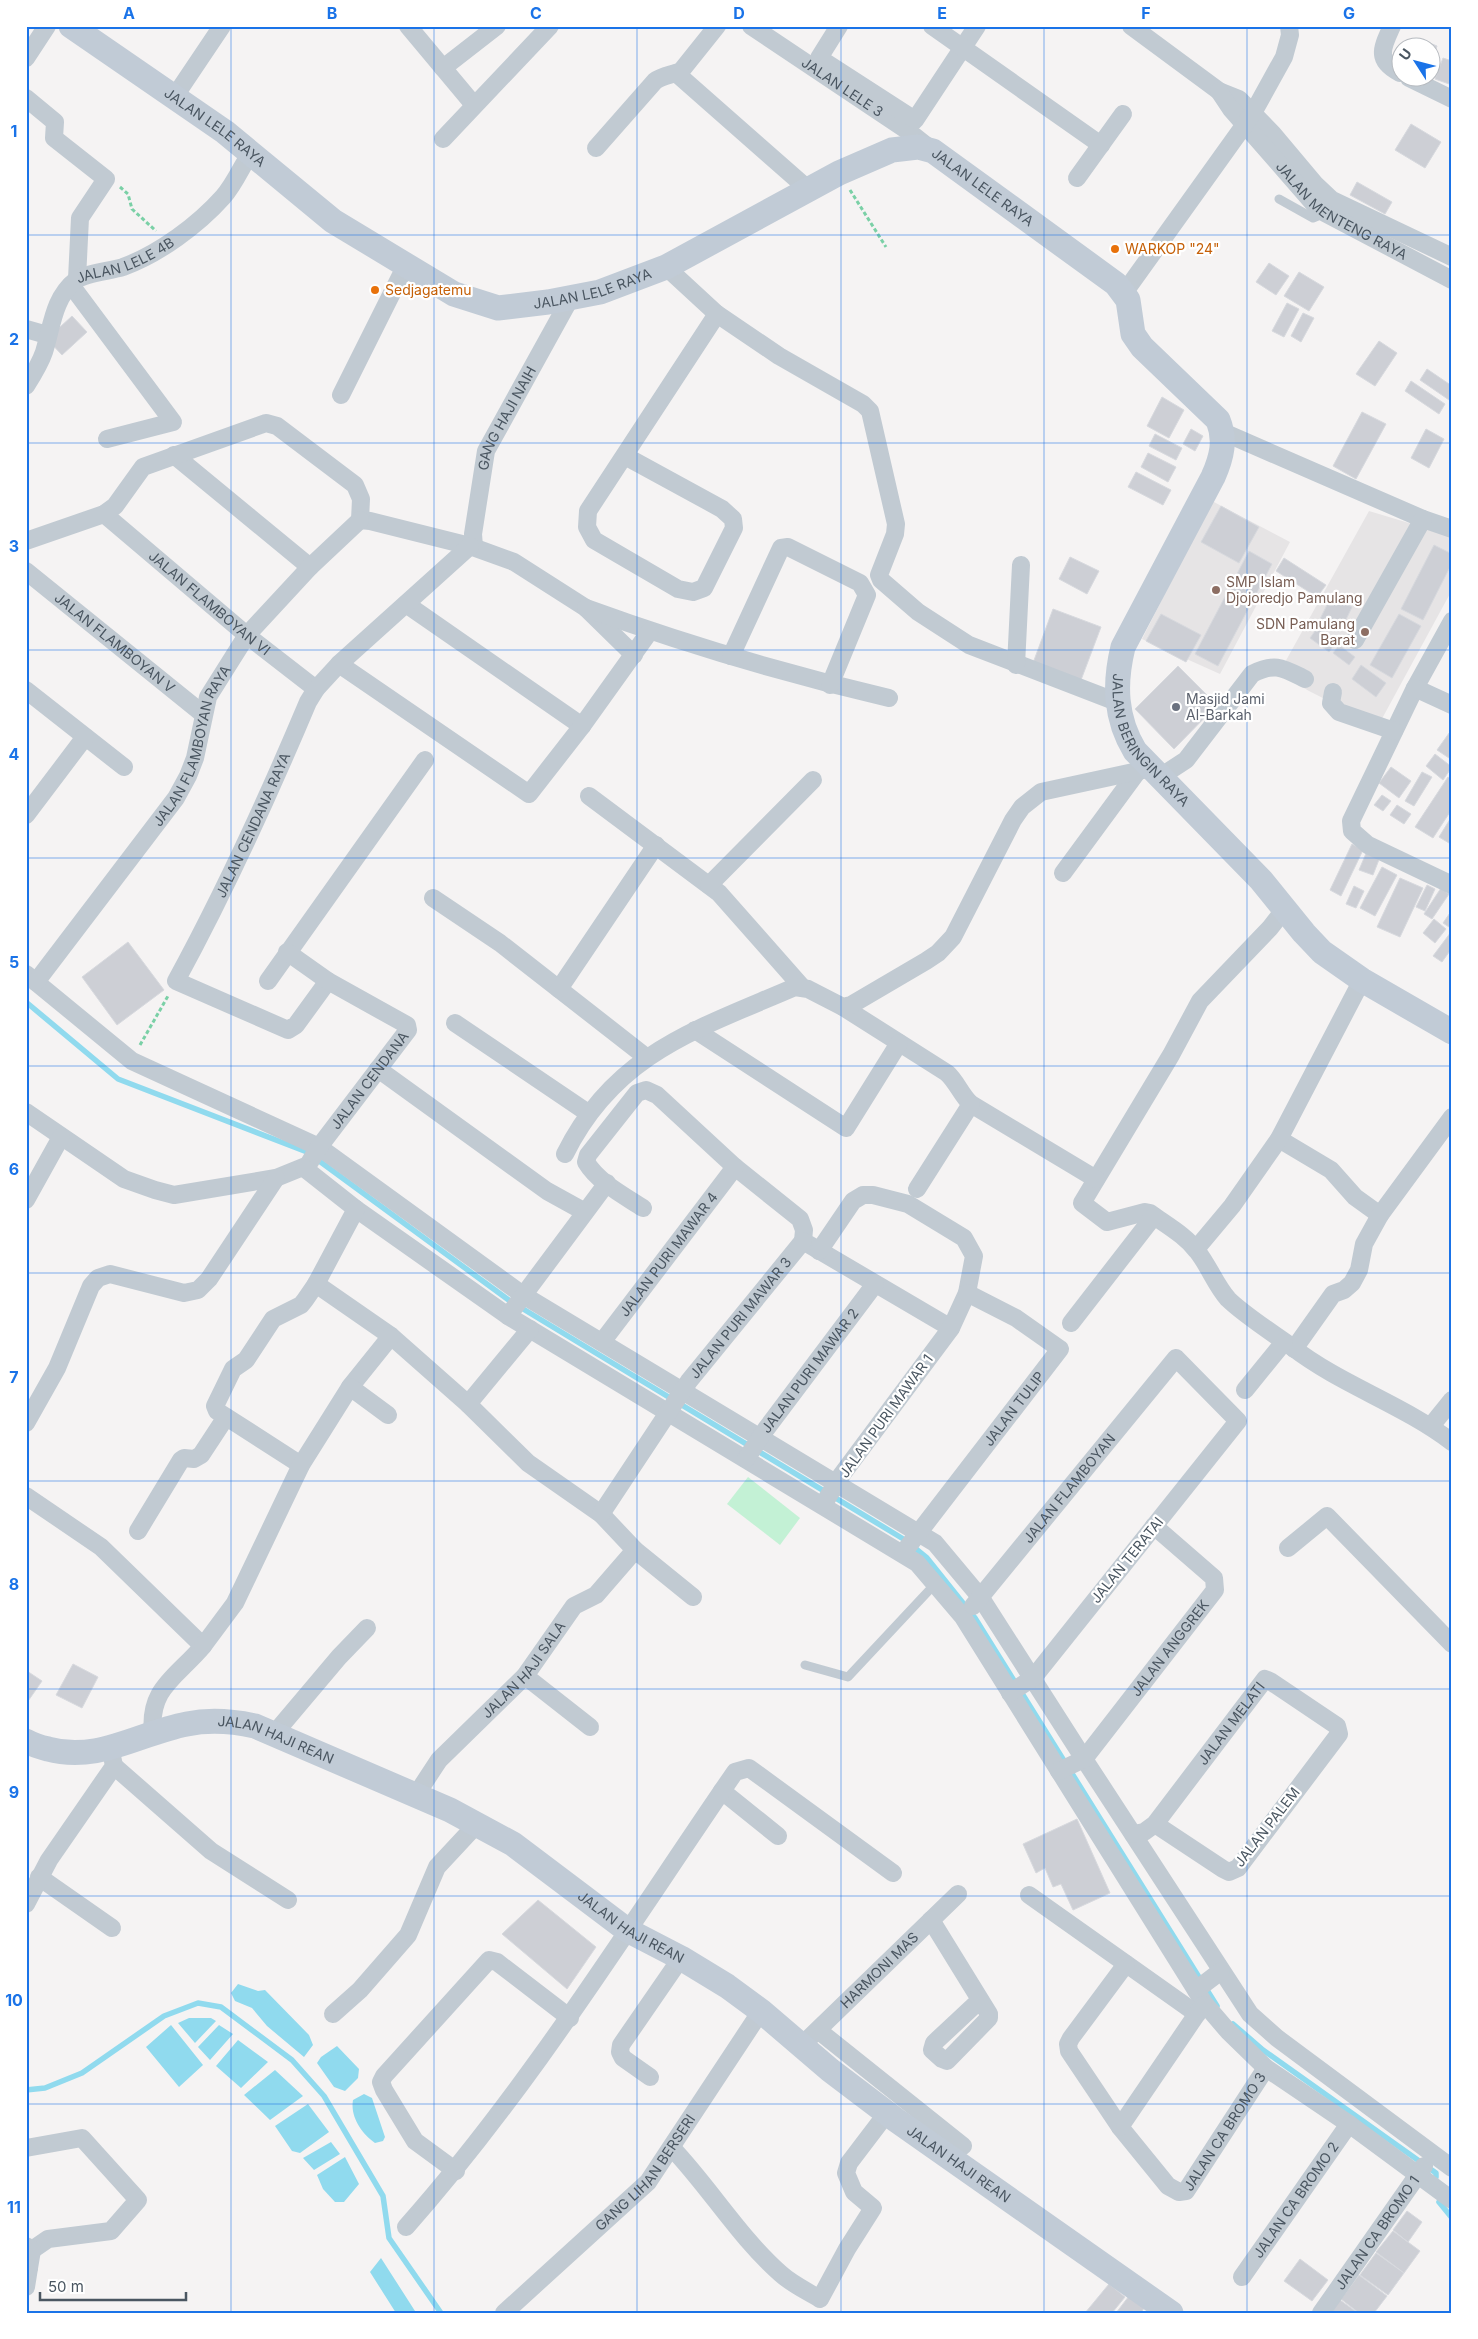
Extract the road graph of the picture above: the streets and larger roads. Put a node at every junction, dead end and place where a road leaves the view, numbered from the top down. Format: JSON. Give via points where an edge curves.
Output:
{"nodes":[{"id":1,"x":48,"y":26,"type":"edge"},
{"id":2,"x":71,"y":26,"type":"edge"},
{"id":3,"x":222,"y":26,"type":"edge"},
{"id":4,"x":408,"y":26,"type":"edge"},
{"id":5,"x":497,"y":26,"type":"edge"},
{"id":6,"x":550,"y":26,"type":"edge"},
{"id":7,"x":717,"y":26,"type":"edge"},
{"id":8,"x":751,"y":26,"type":"edge"},
{"id":9,"x":839,"y":26,"type":"edge"},
{"id":10,"x":932,"y":26,"type":"edge"},
{"id":11,"x":978,"y":26,"type":"edge"},
{"id":12,"x":1131,"y":26,"type":"edge"},
{"id":13,"x":1289,"y":26,"type":"edge"},
{"id":14,"x":1392,"y":26,"type":"edge"},
{"id":15,"x":1150,"y":32,"type":"edge"},
{"id":16,"x":962,"y":48,"type":"junction"},
{"id":17,"x":26,"y":58,"type":"edge"},
{"id":18,"x":1390,"y":67,"type":"edge"},
{"id":19,"x":443,"y":68,"type":"junction"},
{"id":20,"x":676,"y":73,"type":"junction"},
{"id":21,"x":1429,"y":88,"type":"edge"},
{"id":22,"x":175,"y":96,"type":"junction"},
{"id":23,"x":26,"y":98,"type":"edge"},
{"id":24,"x":1452,"y":100,"type":"edge"},
{"id":25,"x":474,"y":105,"type":"junction"},
{"id":26,"x":1123,"y":114,"type":"dead end"},
{"id":27,"x":1249,"y":119,"type":"junction"},
{"id":28,"x":443,"y":140,"type":"dead end"},
{"id":29,"x":1101,"y":145,"type":"junction"},
{"id":30,"x":596,"y":148,"type":"dead end"},
{"id":31,"x":251,"y":152,"type":"junction"},
{"id":32,"x":933,"y":152,"type":"junction"},
{"id":33,"x":1077,"y":178,"type":"dead end"},
{"id":34,"x":809,"y":190,"type":"junction"},
{"id":35,"x":1452,"y":257,"type":"edge"},
{"id":36,"x":406,"y":265,"type":"junction"},
{"id":37,"x":666,"y":267,"type":"junction"},
{"id":38,"x":1452,"y":280,"type":"edge"},
{"id":39,"x":74,"y":282,"type":"junction"},
{"id":40,"x":1124,"y":293,"type":"junction"},
{"id":41,"x":570,"y":299,"type":"junction"},
{"id":42,"x":717,"y":314,"type":"junction"},
{"id":43,"x":26,"y":329,"type":"edge"},
{"id":44,"x":47,"y":335,"type":"junction"},
{"id":45,"x":26,"y":386,"type":"edge"},
{"id":46,"x":341,"y":395,"type":"dead end"},
{"id":47,"x":1223,"y":432,"type":"junction"},
{"id":48,"x":107,"y":439,"type":"dead end"},
{"id":49,"x":174,"y":455,"type":"junction"},
{"id":50,"x":625,"y":456,"type":"junction"},
{"id":51,"x":104,"y":514,"type":"junction"},
{"id":52,"x":360,"y":520,"type":"junction"},
{"id":53,"x":1423,"y":520,"type":"junction"},
{"id":54,"x":1452,"y":529,"type":"edge"},
{"id":55,"x":26,"y":541,"type":"edge"},
{"id":56,"x":472,"y":546,"type":"junction"},
{"id":57,"x":1021,"y":565,"type":"dead end"},
{"id":58,"x":310,"y":568,"type":"junction"},
{"id":59,"x":26,"y":572,"type":"edge"},
{"id":60,"x":406,"y":604,"type":"junction"},
{"id":61,"x":586,"y":608,"type":"junction"},
{"id":62,"x":1452,"y":621,"type":"edge"},
{"id":63,"x":650,"y":631,"type":"junction"},
{"id":64,"x":247,"y":635,"type":"junction"},
{"id":65,"x":1355,"y":640,"type":"dead end"},
{"id":66,"x":634,"y":655,"type":"junction"},
{"id":67,"x":731,"y":656,"type":"junction"},
{"id":68,"x":339,"y":664,"type":"junction"},
{"id":69,"x":1016,"y":665,"type":"junction"},
{"id":70,"x":1305,"y":679,"type":"dead end"},
{"id":71,"x":830,"y":685,"type":"junction"},
{"id":72,"x":1415,"y":688,"type":"junction"},
{"id":73,"x":316,"y":689,"type":"junction"},
{"id":74,"x":26,"y":690,"type":"edge"},
{"id":75,"x":1333,"y":692,"type":"dead end"},
{"id":76,"x":889,"y":698,"type":"dead end"},
{"id":77,"x":1117,"y":702,"type":"junction"},
{"id":78,"x":1452,"y":706,"type":"edge"},
{"id":79,"x":203,"y":714,"type":"junction"},
{"id":80,"x":582,"y":726,"type":"junction"},
{"id":81,"x":1394,"y":731,"type":"junction"},
{"id":82,"x":86,"y":737,"type":"junction"},
{"id":83,"x":425,"y":760,"type":"dead end"},
{"id":84,"x":124,"y":767,"type":"dead end"},
{"id":85,"x":1150,"y":772,"type":"junction"},
{"id":86,"x":813,"y":780,"type":"dead end"},
{"id":87,"x":589,"y":796,"type":"dead end"},
{"id":88,"x":26,"y":815,"type":"edge"},
{"id":89,"x":656,"y":846,"type":"junction"},
{"id":90,"x":1064,"y":873,"type":"dead end"},
{"id":91,"x":709,"y":885,"type":"junction"},
{"id":92,"x":1452,"y":885,"type":"edge"},
{"id":93,"x":433,"y":898,"type":"dead end"},
{"id":94,"x":1284,"y":910,"type":"junction"},
{"id":95,"x":287,"y":952,"type":"junction"},
{"id":96,"x":31,"y":978,"type":"edge"},
{"id":97,"x":1362,"y":980,"type":"junction"},
{"id":98,"x":268,"y":981,"type":"dead end"},
{"id":99,"x":328,"y":981,"type":"junction"},
{"id":100,"x":802,"y":987,"type":"junction"},
{"id":101,"x":558,"y":989,"type":"junction"},
{"id":102,"x":843,"y":1007,"type":"junction"},
{"id":103,"x":455,"y":1022,"type":"dead end"},
{"id":104,"x":695,"y":1030,"type":"junction"},
{"id":105,"x":1452,"y":1032,"type":"edge"},
{"id":106,"x":899,"y":1042,"type":"junction"},
{"id":107,"x":646,"y":1058,"type":"junction"},
{"id":108,"x":378,"y":1069,"type":"junction"},
{"id":109,"x":971,"y":1104,"type":"junction"},
{"id":110,"x":26,"y":1112,"type":"edge"},
{"id":111,"x":588,"y":1113,"type":"junction"},
{"id":112,"x":1452,"y":1117,"type":"edge"},
{"id":113,"x":61,"y":1138,"type":"junction"},
{"id":114,"x":1279,"y":1139,"type":"junction"},
{"id":115,"x":588,"y":1154,"type":"junction"},
{"id":116,"x":312,"y":1158,"type":"junction"},
{"id":117,"x":735,"y":1167,"type":"junction"},
{"id":118,"x":276,"y":1178,"type":"junction"},
{"id":119,"x":1096,"y":1179,"type":"junction"},
{"id":120,"x":607,"y":1183,"type":"junction"},
{"id":121,"x":917,"y":1189,"type":"dead end"},
{"id":122,"x":26,"y":1200,"type":"edge"},
{"id":123,"x":643,"y":1208,"type":"dead end"},
{"id":124,"x":356,"y":1209,"type":"junction"},
{"id":125,"x":585,"y":1212,"type":"junction"},
{"id":126,"x":1380,"y":1215,"type":"junction"},
{"id":127,"x":1154,"y":1216,"type":"junction"},
{"id":128,"x":803,"y":1241,"type":"junction"},
{"id":129,"x":1196,"y":1249,"type":"junction"},
{"id":130,"x":819,"y":1251,"type":"junction"},
{"id":131,"x":316,"y":1284,"type":"junction"},
{"id":132,"x":876,"y":1284,"type":"junction"},
{"id":133,"x":966,"y":1293,"type":"junction"},
{"id":134,"x":516,"y":1305,"type":"junction"},
{"id":135,"x":1070,"y":1323,"type":"dead end"},
{"id":136,"x":951,"y":1328,"type":"junction"},
{"id":137,"x":530,"y":1329,"type":"junction"},
{"id":138,"x":391,"y":1336,"type":"junction"},
{"id":139,"x":602,"y":1342,"type":"junction"},
{"id":140,"x":1289,"y":1346,"type":"junction"},
{"id":141,"x":350,"y":1387,"type":"junction"},
{"id":142,"x":1245,"y":1390,"type":"dead end"},
{"id":143,"x":1452,"y":1400,"type":"edge"},
{"id":144,"x":676,"y":1401,"type":"junction"},
{"id":145,"x":468,"y":1404,"type":"junction"},
{"id":146,"x":221,"y":1412,"type":"junction"},
{"id":147,"x":388,"y":1415,"type":"dead end"},
{"id":148,"x":1238,"y":1421,"type":"joint"},
{"id":149,"x":26,"y":1424,"type":"edge"},
{"id":150,"x":1432,"y":1426,"type":"junction"},
{"id":151,"x":1452,"y":1442,"type":"edge"},
{"id":152,"x":753,"y":1448,"type":"junction"},
{"id":153,"x":300,"y":1465,"type":"junction"},
{"id":154,"x":830,"y":1494,"type":"junction"},
{"id":155,"x":26,"y":1496,"type":"edge"},
{"id":156,"x":601,"y":1514,"type":"junction"},
{"id":157,"x":1154,"y":1526,"type":"junction"},
{"id":158,"x":138,"y":1531,"type":"dead end"},
{"id":159,"x":911,"y":1543,"type":"junction"},
{"id":160,"x":1288,"y":1548,"type":"dead end"},
{"id":161,"x":635,"y":1550,"type":"junction"},
{"id":162,"x":693,"y":1596,"type":"dead end"},
{"id":163,"x":982,"y":1598,"type":"junction"},
{"id":164,"x":963,"y":1618,"type":"junction"},
{"id":165,"x":367,"y":1628,"type":"dead end"},
{"id":166,"x":1452,"y":1644,"type":"edge"},
{"id":167,"x":203,"y":1646,"type":"junction"},
{"id":168,"x":525,"y":1676,"type":"junction"},
{"id":169,"x":1033,"y":1678,"type":"junction"},
{"id":170,"x":1010,"y":1693,"type":"junction"},
{"id":171,"x":590,"y":1727,"type":"dead end"},
{"id":172,"x":153,"y":1734,"type":"junction"},
{"id":173,"x":274,"y":1734,"type":"junction"},
{"id":174,"x":1339,"y":1734,"type":"joint"},
{"id":175,"x":28,"y":1746,"type":"edge"},
{"id":176,"x":112,"y":1758,"type":"junction"},
{"id":177,"x":1084,"y":1759,"type":"junction"},
{"id":178,"x":1059,"y":1771,"type":"junction"},
{"id":179,"x":722,"y":1792,"type":"junction"},
{"id":180,"x":416,"y":1795,"type":"junction"},
{"id":181,"x":477,"y":1824,"type":"junction"},
{"id":182,"x":1155,"y":1824,"type":"junction"},
{"id":183,"x":1133,"y":1834,"type":"junction"},
{"id":184,"x":778,"y":1836,"type":"dead end"},
{"id":185,"x":893,"y":1873,"type":"dead end"},
{"id":186,"x":39,"y":1877,"type":"junction"},
{"id":187,"x":958,"y":1894,"type":"dead end"},
{"id":188,"x":1029,"y":1895,"type":"dead end"},
{"id":189,"x":288,"y":1900,"type":"dead end"},
{"id":190,"x":26,"y":1904,"type":"edge"},
{"id":191,"x":931,"y":1920,"type":"junction"},
{"id":192,"x":112,"y":1928,"type":"dead end"},
{"id":193,"x":622,"y":1938,"type":"junction"},
{"id":194,"x":681,"y":1958,"type":"junction"},
{"id":195,"x":1126,"y":1964,"type":"junction"},
{"id":196,"x":1221,"y":1971,"type":"junction"},
{"id":197,"x":980,"y":2000,"type":"dead end"},
{"id":198,"x":1199,"y":2003,"type":"junction"},
{"id":199,"x":762,"y":2011,"type":"junction"},
{"id":200,"x":333,"y":2014,"type":"dead end"},
{"id":201,"x":570,"y":2018,"type":"junction"},
{"id":202,"x":810,"y":2038,"type":"junction"},
{"id":203,"x":1266,"y":2068,"type":"junction"},
{"id":204,"x":650,"y":2076,"type":"dead end"},
{"id":205,"x":887,"y":2113,"type":"junction"},
{"id":206,"x":1349,"y":2124,"type":"junction"},
{"id":207,"x":1120,"y":2126,"type":"junction"},
{"id":208,"x":963,"y":2146,"type":"dead end"},
{"id":209,"x":26,"y":2148,"type":"edge"},
{"id":210,"x":672,"y":2148,"type":"junction"},
{"id":211,"x":1425,"y":2164,"type":"junction"},
{"id":212,"x":1452,"y":2168,"type":"edge"},
{"id":213,"x":456,"y":2171,"type":"junction"},
{"id":214,"x":1452,"y":2200,"type":"edge"},
{"id":215,"x":406,"y":2228,"type":"dead end"},
{"id":216,"x":29,"y":2248,"type":"edge"},
{"id":217,"x":27,"y":2268,"type":"edge"},
{"id":218,"x":1242,"y":2277,"type":"dead end"},
{"id":219,"x":26,"y":2287,"type":"edge"},
{"id":220,"x":504,"y":2313,"type":"edge"},
{"id":221,"x":1171,"y":2313,"type":"edge"},
{"id":222,"x":1321,"y":2313,"type":"edge"}],
"edges":[{"from":1,"to":17,"type":"street"},
{"from":2,"to":22,"type":"street","name":"JALAN LELE RAYA"},
{"from":3,"to":22,"type":"street"},
{"from":4,"to":19,"type":"street"},
{"from":5,"to":19,"type":"street"},
{"from":6,"to":25,"type":"street"},
{"from":7,"to":20,"type":"street"},
{"from":8,"to":32,"type":"street","name":"JALAN LELE 3","via":[[908,131]]},
{"from":9,"to":16,"type":"street","via":[[819,58],[915,120]]},
{"from":10,"to":16,"type":"street"},
{"from":11,"to":16,"type":"street"},
{"from":12,"to":15,"type":"street"},
{"from":13,"to":27,"type":"street","via":[[1284,57]]},
{"from":14,"to":18,"type":"street","via":[[1382,48],[1383,59]]},
{"from":15,"to":27,"type":"street"},
{"from":16,"to":29,"type":"street"},
{"from":19,"to":25,"type":"street"},
{"from":20,"to":30,"type":"street","via":[[655,81]]},
{"from":20,"to":34,"type":"street"},
{"from":21,"to":24,"type":"street"},
{"from":22,"to":31,"type":"street","name":"JALAN LELE RAYA"},
{"from":23,"to":39,"type":"street","via":[[55,122],[54,138],[106,180],[80,218]]},
{"from":25,"to":28,"type":"street"},
{"from":26,"to":29,"type":"street"},
{"from":27,"to":35,"type":"street","name":"JALAN MENTENG RAYA","via":[[1274,134],[1332,200]]},
{"from":27,"to":38,"type":"street","name":"JALAN MENTENG RAYA","via":[[1314,204],[1325,213]]},
{"from":27,"to":40,"type":"street"},
{"from":29,"to":33,"type":"street"},
{"from":31,"to":36,"type":"street","name":"JALAN LELE RAYA","via":[[333,221]]},
{"from":31,"to":39,"type":"street","name":"JALAN LELE 4B","via":[[224,196],[192,227],[125,266]]},
{"from":32,"to":34,"type":"street","name":"JALAN LELE RAYA","via":[[918,147],[892,150]]},
{"from":32,"to":40,"type":"street","name":"JALAN LELE RAYA"},
{"from":34,"to":37,"type":"street","name":"JALAN LELE RAYA"},
{"from":36,"to":41,"type":"street","name":"JALAN LELE RAYA","via":[[454,294],[498,308]]},
{"from":36,"to":46,"type":"street"},
{"from":37,"to":41,"type":"street","name":"JALAN LELE RAYA","via":[[600,292]]},
{"from":37,"to":42,"type":"street"},
{"from":39,"to":44,"type":"street","name":"JALAN LELE 4B","via":[[63,294]]},
{"from":39,"to":48,"type":"street","via":[[173,422]]},
{"from":40,"to":47,"type":"street","via":[[1133,334],[1218,420]]},
{"from":41,"to":56,"type":"street","name":"GANG HAJI NAIH","via":[[486,450]]},
{"from":42,"to":50,"type":"street"},
{"from":42,"to":69,"type":"street","via":[[779,356],[867,407],[896,524],[879,575],[881,580],[918,612],[969,645]]},
{"from":43,"to":44,"type":"street"},
{"from":44,"to":45,"type":"street","name":"JALAN LELE 4B","via":[[44,351]]},
{"from":47,"to":53,"type":"street"},
{"from":47,"to":77,"type":"street","name":"JALAN BERINGIN RAYA","via":[[1222,451],[1213,477],[1123,648],[1116,673]]},
{"from":49,"to":51,"type":"street","via":[[143,467],[115,506]]},
{"from":49,"to":52,"type":"street","via":[[272,423],[355,485],[361,499]]},
{"from":49,"to":58,"type":"street"},
{"from":50,"to":50,"type":"street","via":[[588,511],[587,527],[594,540],[678,589],[693,592],[704,588],[734,528],[733,519],[722,509]]},
{"from":51,"to":55,"type":"street"},
{"from":51,"to":64,"type":"street","name":"JALAN FLAMBOYAN VI"},
{"from":52,"to":56,"type":"street"},
{"from":52,"to":58,"type":"street","name":"JALAN FLAMBOYAN RAYA"},
{"from":53,"to":54,"type":"street"},
{"from":53,"to":65,"type":"street"},
{"from":56,"to":60,"type":"street","name":"JALAN CENDANA RAYA"},
{"from":56,"to":61,"type":"street","via":[[514,562]]},
{"from":57,"to":69,"type":"street"},
{"from":58,"to":64,"type":"street","name":"JALAN FLAMBOYAN RAYA"},
{"from":59,"to":79,"type":"street","name":"JALAN FLAMBOYAN V"},
{"from":60,"to":68,"type":"street","name":"JALAN CENDANA RAYA"},
{"from":60,"to":80,"type":"street"},
{"from":61,"to":63,"type":"street"},
{"from":61,"to":66,"type":"street"},
{"from":62,"to":72,"type":"street"},
{"from":63,"to":66,"type":"street"},
{"from":63,"to":67,"type":"street"},
{"from":64,"to":73,"type":"street","name":"JALAN FLAMBOYAN VI"},
{"from":64,"to":79,"type":"street","name":"JALAN FLAMBOYAN RAYA","via":[[208,696]]},
{"from":66,"to":80,"type":"street"},
{"from":67,"to":71,"type":"street"},
{"from":67,"to":71,"type":"street","via":[[781,548],[788,547],[860,583],[867,594]]},
{"from":68,"to":73,"type":"street","name":"JALAN CENDANA RAYA"},
{"from":68,"to":80,"type":"street","via":[[529,794]]},
{"from":69,"to":77,"type":"street"},
{"from":70,"to":85,"type":"street","via":[[1283,668],[1266,666],[1252,674],[1186,760]]},
{"from":71,"to":76,"type":"street"},
{"from":72,"to":78,"type":"street"},
{"from":72,"to":81,"type":"street"},
{"from":73,"to":99,"type":"street","name":"JALAN CENDANA RAYA","via":[[265,804],[176,981],[288,1030],[296,1025]]},
{"from":74,"to":82,"type":"street"},
{"from":75,"to":81,"type":"street","via":[[1332,707],[1339,712]]},
{"from":77,"to":85,"type":"street","name":"JALAN BERINGIN RAYA","via":[[1127,737]]},
{"from":79,"to":96,"type":"street","name":"JALAN FLAMBOYAN RAYA","via":[[195,758],[176,798]]},
{"from":81,"to":92,"type":"street","via":[[1351,821],[1352,831],[1368,845]]},
{"from":82,"to":84,"type":"street"},
{"from":82,"to":88,"type":"street"},
{"from":83,"to":95,"type":"street"},
{"from":85,"to":90,"type":"street"},
{"from":85,"to":94,"type":"street","name":"JALAN BERINGIN RAYA","via":[[1261,880]]},
{"from":85,"to":102,"type":"street","via":[[1055,788],[1031,798],[1003,837],[953,937],[926,961]]},
{"from":86,"to":91,"type":"street"},
{"from":87,"to":89,"type":"street"},
{"from":89,"to":91,"type":"street"},
{"from":89,"to":101,"type":"street"},
{"from":91,"to":100,"type":"street"},
{"from":93,"to":101,"type":"street","via":[[500,943]]},
{"from":94,"to":97,"type":"street","name":"JALAN BERINGIN RAYA","via":[[1322,952]]},
{"from":94,"to":119,"type":"street","via":[[1200,1001]]},
{"from":95,"to":98,"type":"street"},
{"from":95,"to":99,"type":"street","name":"JALAN CENDANA"},
{"from":96,"to":116,"type":"street","via":[[132,1061]]},
{"from":97,"to":105,"type":"street","name":"JALAN BERINGIN RAYA"},
{"from":97,"to":114,"type":"street"},
{"from":99,"to":108,"type":"street","name":"JALAN CENDANA","via":[[407,1025],[408,1030]]},
{"from":100,"to":102,"type":"street"},
{"from":100,"to":104,"type":"street","via":[[795,987]]},
{"from":101,"to":107,"type":"street"},
{"from":102,"to":106,"type":"street"},
{"from":103,"to":111,"type":"street"},
{"from":104,"to":106,"type":"street","via":[[846,1128]]},
{"from":104,"to":107,"type":"street"},
{"from":106,"to":109,"type":"street","via":[[947,1073]]},
{"from":107,"to":111,"type":"street","via":[[630,1069]]},
{"from":108,"to":116,"type":"street","name":"JALAN CENDANA"},
{"from":108,"to":125,"type":"street","via":[[547,1191]]},
{"from":109,"to":119,"type":"street"},
{"from":109,"to":121,"type":"street"},
{"from":110,"to":113,"type":"street"},
{"from":111,"to":115,"type":"street","via":[[567,1148]]},
{"from":112,"to":126,"type":"street"},
{"from":113,"to":118,"type":"street","via":[[124,1180],[174,1195]]},
{"from":113,"to":122,"type":"street"},
{"from":114,"to":126,"type":"street","via":[[1332,1170],[1355,1197]]},
{"from":114,"to":129,"type":"street","via":[[1232,1206]]},
{"from":115,"to":117,"type":"street","via":[[637,1093],[646,1090],[657,1095]]},
{"from":115,"to":120,"type":"street","via":[[586,1162]]},
{"from":116,"to":118,"type":"street"},
{"from":116,"to":124,"type":"street"},
{"from":116,"to":134,"type":"street"},
{"from":117,"to":128,"type":"street","via":[[800,1219]]},
{"from":117,"to":139,"type":"street","name":"JALAN PURI MAWAR 4"},
{"from":118,"to":149,"type":"street","via":[[209,1279],[198,1290],[184,1293],[110,1274],[98,1278],[91,1286],[56,1368]]},
{"from":119,"to":127,"type":"street","via":[[1082,1203],[1104,1220],[1112,1222],[1145,1212]]},
{"from":120,"to":123,"type":"street"},
{"from":120,"to":125,"type":"street"},
{"from":124,"to":131,"type":"street"},
{"from":124,"to":134,"type":"street"},
{"from":125,"to":134,"type":"street"},
{"from":126,"to":140,"type":"street","via":[[1364,1244],[1359,1270],[1352,1283],[1333,1294]]},
{"from":127,"to":129,"type":"street"},
{"from":127,"to":135,"type":"street"},
{"from":128,"to":130,"type":"street"},
{"from":128,"to":144,"type":"street","name":"JALAN PURI MAWAR 3"},
{"from":129,"to":140,"type":"street","via":[[1228,1299]]},
{"from":130,"to":132,"type":"street"},
{"from":130,"to":133,"type":"street","name":"JALAN PURI MAWAR 1","via":[[853,1201],[863,1195],[908,1204],[964,1238],[971,1247],[974,1256]]},
{"from":131,"to":138,"type":"street"},
{"from":131,"to":146,"type":"street","via":[[302,1305],[273,1319],[246,1360],[233,1369]]},
{"from":132,"to":136,"type":"street"},
{"from":132,"to":152,"type":"street","name":"JALAN PURI MAWAR 2"},
{"from":133,"to":136,"type":"street","name":"JALAN PURI MAWAR 1"},
{"from":133,"to":159,"type":"street","name":"JALAN TULIP","via":[[1016,1318],[1060,1349]]},
{"from":134,"to":137,"type":"street"},
{"from":134,"to":139,"type":"street"},
{"from":136,"to":154,"type":"street","name":"JALAN PURI MAWAR 1"},
{"from":137,"to":144,"type":"street"},
{"from":137,"to":145,"type":"street"},
{"from":138,"to":141,"type":"street"},
{"from":138,"to":145,"type":"street"},
{"from":139,"to":144,"type":"street"},
{"from":140,"to":142,"type":"street"},
{"from":140,"to":150,"type":"street","via":[[1330,1374]]},
{"from":141,"to":147,"type":"street"},
{"from":141,"to":153,"type":"street"},
{"from":143,"to":150,"type":"street"},
{"from":144,"to":152,"type":"street"},
{"from":144,"to":152,"type":"street"},
{"from":144,"to":156,"type":"street","name":"JALAN PURI MAWAR 3"},
{"from":145,"to":156,"type":"street","via":[[528,1463]]},
{"from":146,"to":153,"type":"street"},
{"from":146,"to":158,"type":"street","via":[[201,1455],[182,1460]]},
{"from":148,"to":157,"type":"street","name":"JALAN TERATAI"},
{"from":148,"to":163,"type":"street","name":"JALAN FLAMBOYAN","via":[[1176,1358]]},
{"from":150,"to":151,"type":"street"},
{"from":152,"to":154,"type":"street"},
{"from":152,"to":154,"type":"street"},
{"from":153,"to":167,"type":"street","via":[[235,1603]]},
{"from":154,"to":159,"type":"street"},
{"from":154,"to":159,"type":"street"},
{"from":155,"to":167,"type":"street","via":[[102,1547]]},
{"from":156,"to":161,"type":"street"},
{"from":157,"to":169,"type":"street","name":"JALAN TERATAI"},
{"from":157,"to":177,"type":"street","name":"JALAN ANGGREK","via":[[1214,1578],[1215,1590]]},
{"from":159,"to":163,"type":"street","via":[[943,1551]]},
{"from":159,"to":164,"type":"street","via":[[917,1563]]},
{"from":160,"to":166,"type":"street","via":[[1327,1516]]},
{"from":161,"to":162,"type":"street"},
{"from":161,"to":168,"type":"street","name":"JALAN HAJI SALA","via":[[596,1595],[574,1606]]},
{"from":163,"to":164,"type":"street","name":"JALAN FLAMBOYAN"},
{"from":163,"to":169,"type":"street"},
{"from":164,"to":170,"type":"street"},
{"from":165,"to":173,"type":"street"},
{"from":167,"to":172,"type":"street","via":[[165,1684],[155,1702],[151,1719]]},
{"from":168,"to":171,"type":"street"},
{"from":168,"to":180,"type":"street","name":"JALAN HAJI SALA","via":[[439,1760]]},
{"from":169,"to":170,"type":"street","name":"JALAN TERATAI"},
{"from":169,"to":177,"type":"street"},
{"from":170,"to":178,"type":"street"},
{"from":172,"to":173,"type":"street","name":"JALAN HAJI REAN","via":[[208,1720],[255,1726]]},
{"from":172,"to":176,"type":"street","name":"JALAN HAJI REAN"},
{"from":173,"to":180,"type":"street","name":"JALAN HAJI REAN"},
{"from":174,"to":182,"type":"street","name":"JALAN PALEM","via":[[1238,1868],[1230,1872]]},
{"from":174,"to":182,"type":"street","name":"JALAN MELATI","via":[[1337,1726],[1265,1679]]},
{"from":175,"to":176,"type":"street","name":"JALAN HAJI REAN"},
{"from":176,"to":186,"type":"street"},
{"from":176,"to":189,"type":"street","via":[[211,1851]]},
{"from":177,"to":178,"type":"street","name":"JALAN ANGGREK"},
{"from":177,"to":183,"type":"street"},
{"from":178,"to":198,"type":"street"},
{"from":179,"to":184,"type":"street"},
{"from":179,"to":185,"type":"street","via":[[735,1772],[749,1768]]},
{"from":179,"to":193,"type":"street"},
{"from":180,"to":181,"type":"street","name":"JALAN HAJI REAN"},
{"from":181,"to":193,"type":"street","name":"JALAN HAJI REAN","via":[[519,1848]]},
{"from":181,"to":200,"type":"street","via":[[437,1867],[408,1935],[360,1990]]},
{"from":182,"to":183,"type":"street","name":"JALAN MELATI","via":[[1144,1832]]},
{"from":183,"to":196,"type":"street"},
{"from":186,"to":190,"type":"street"},
{"from":186,"to":192,"type":"street"},
{"from":187,"to":191,"type":"street","name":"HARMONI MAS"},
{"from":188,"to":195,"type":"street"},
{"from":191,"to":197,"type":"street"},
{"from":191,"to":202,"type":"street","name":"HARMONI MAS"},
{"from":193,"to":194,"type":"street","name":"JALAN HAJI REAN"},
{"from":193,"to":201,"type":"street"},
{"from":194,"to":199,"type":"street","name":"JALAN HAJI REAN"},
{"from":194,"to":204,"type":"street","via":[[621,2045],[623,2058]]},
{"from":195,"to":198,"type":"street"},
{"from":195,"to":207,"type":"street","via":[[1068,2044],[1069,2051]]},
{"from":196,"to":198,"type":"street"},
{"from":196,"to":211,"type":"street","via":[[1259,2023]]},
{"from":198,"to":203,"type":"street"},
{"from":198,"to":207,"type":"street"},
{"from":199,"to":202,"type":"street","name":"JALAN HAJI REAN"},
{"from":199,"to":210,"type":"street","name":"GANG LIHAN BERSERI"},
{"from":201,"to":213,"type":"street"},
{"from":201,"to":213,"type":"street","via":[[497,1962],[489,1960],[384,2076],[381,2082],[384,2090],[415,2141]]},
{"from":202,"to":205,"type":"street","name":"JALAN HAJI REAN"},
{"from":202,"to":208,"type":"street"},
{"from":203,"to":206,"type":"street"},
{"from":203,"to":207,"type":"street","name":"JALAN CA BROMO 3","via":[[1186,2191],[1179,2192],[1168,2186]]},
{"from":205,"to":210,"type":"street","via":[[849,2163],[846,2173],[854,2192],[873,2208],[820,2299],[782,2275],[717,2204]]},
{"from":205,"to":221,"type":"street","name":"JALAN HAJI REAN"},
{"from":206,"to":211,"type":"street"},
{"from":206,"to":218,"type":"street","name":"JALAN CA BROMO 2"},
{"from":209,"to":216,"type":"street","via":[[82,2138],[138,2200],[111,2231],[48,2239]]},
{"from":210,"to":220,"type":"street","name":"GANG LIHAN BERSERI","via":[[648,2182],[629,2201]]},
{"from":211,"to":212,"type":"street"},
{"from":211,"to":214,"type":"street"},
{"from":211,"to":222,"type":"street","name":"JALAN CA BROMO 1"},
{"from":213,"to":215,"type":"street"},
{"from":216,"to":217,"type":"street"},
{"from":217,"to":219,"type":"street"}]}
